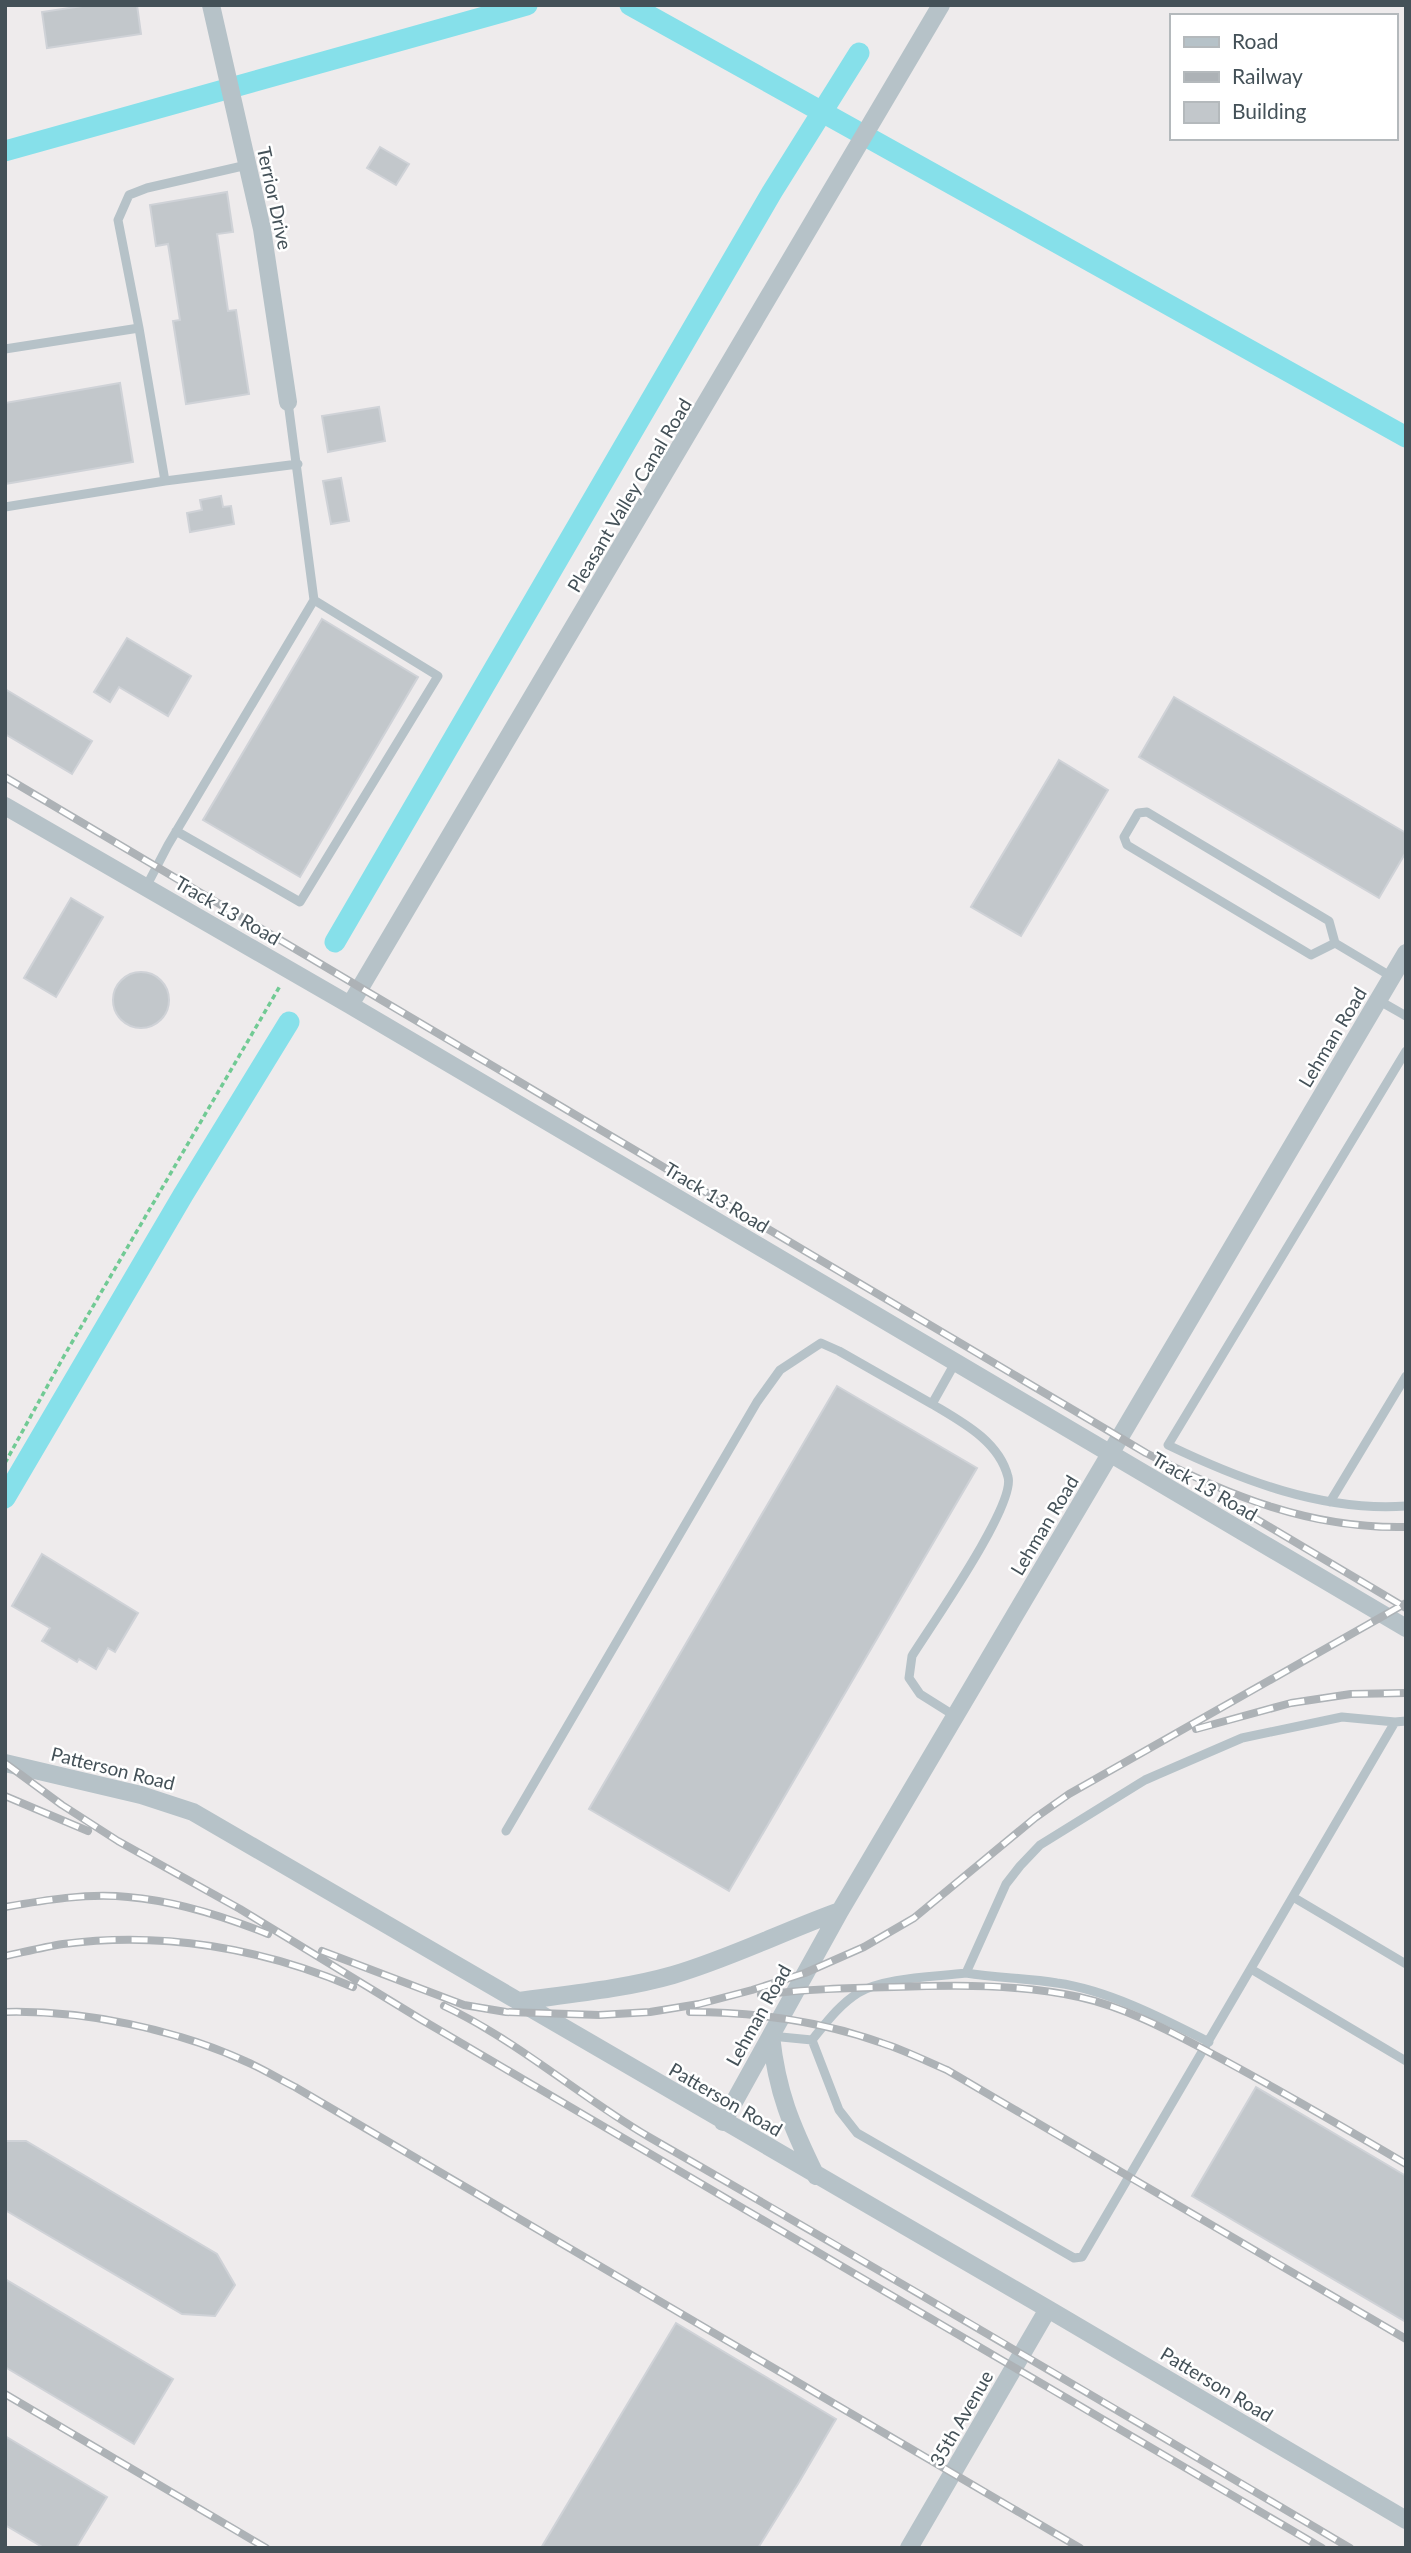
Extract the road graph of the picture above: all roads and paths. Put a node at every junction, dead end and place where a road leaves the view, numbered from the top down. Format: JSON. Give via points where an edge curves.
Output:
{"nodes":[{"id":1,"x":211,"y":5,"type":"edge"},
{"id":2,"x":941,"y":5,"type":"edge"},
{"id":3,"x":247,"y":165,"type":"junction"},
{"id":4,"x":139,"y":328,"type":"junction"},
{"id":5,"x":5,"y":349,"type":"edge"},
{"id":6,"x":288,"y":402,"type":"joint"},
{"id":7,"x":298,"y":464,"type":"junction"},
{"id":8,"x":165,"y":481,"type":"junction"},
{"id":9,"x":5,"y":507,"type":"edge"},
{"id":10,"x":314,"y":600,"type":"junction"},
{"id":11,"x":5,"y":806,"type":"edge"},
{"id":12,"x":176,"y":831,"type":"junction"},
{"id":13,"x":146,"y":887,"type":"junction"},
{"id":14,"x":1335,"y":943,"type":"junction"},
{"id":15,"x":1406,"y":953,"type":"edge"},
{"id":16,"x":289,"y":970,"type":"junction"},
{"id":17,"x":1392,"y":976,"type":"junction"},
{"id":18,"x":1378,"y":1000,"type":"junction"},
{"id":19,"x":350,"y":1005,"type":"junction"},
{"id":20,"x":1406,"y":1016,"type":"edge"},
{"id":21,"x":1406,"y":1051,"type":"edge"},
{"id":22,"x":955,"y":1363,"type":"junction"},
{"id":23,"x":1406,"y":1376,"type":"edge"},
{"id":24,"x":932,"y":1404,"type":"junction"},
{"id":25,"x":1110,"y":1454,"type":"junction"},
{"id":26,"x":5,"y":1463,"type":"edge"},
{"id":27,"x":1330,"y":1502,"type":"junction"},
{"id":28,"x":1406,"y":1506,"type":"edge"},
{"id":29,"x":1406,"y":1628,"type":"edge"},
{"id":30,"x":956,"y":1716,"type":"junction"},
{"id":31,"x":1406,"y":1721,"type":"edge"},
{"id":32,"x":1395,"y":1722,"type":"junction"},
{"id":33,"x":5,"y":1763,"type":"edge"},
{"id":34,"x":506,"y":1831,"type":"dead end"},
{"id":35,"x":1293,"y":1897,"type":"junction"},
{"id":36,"x":840,"y":1911,"type":"junction"},
{"id":37,"x":1406,"y":1964,"type":"edge"},
{"id":38,"x":1251,"y":1969,"type":"junction"},
{"id":39,"x":966,"y":1973,"type":"junction"},
{"id":40,"x":519,"y":2001,"type":"junction"},
{"id":41,"x":771,"y":2036,"type":"junction"},
{"id":42,"x":812,"y":2040,"type":"junction"},
{"id":43,"x":1209,"y":2042,"type":"junction"},
{"id":44,"x":1406,"y":2062,"type":"edge"},
{"id":45,"x":723,"y":2122,"type":"junction"},
{"id":46,"x":816,"y":2176,"type":"junction"},
{"id":47,"x":1048,"y":2309,"type":"junction"},
{"id":48,"x":1406,"y":2520,"type":"edge"},
{"id":49,"x":909,"y":2548,"type":"edge"}],
"edges":[{"from":1,"to":3,"type":"street","name":"Terrior Drive"},
{"from":2,"to":19,"type":"street","name":"Pleasant Valley Canal Road"},
{"from":3,"to":4,"type":"lane","via":[[129,195],[118,220]]},
{"from":3,"to":6,"type":"street","name":"Terrior Drive","via":[[262,229]]},
{"from":4,"to":5,"type":"lane"},
{"from":4,"to":8,"type":"lane"},
{"from":6,"to":7,"type":"lane"},
{"from":7,"to":8,"type":"lane"},
{"from":7,"to":10,"type":"lane"},
{"from":8,"to":9,"type":"lane"},
{"from":10,"to":12,"type":"lane"},
{"from":10,"to":12,"type":"lane","via":[[438,676],[300,902]]},
{"from":11,"to":13,"type":"street","name":"Track 13 Road"},
{"from":12,"to":13,"type":"lane"},
{"from":13,"to":16,"type":"street","name":"Track 13 Road"},
{"from":14,"to":14,"type":"lane","via":[[1311,955],[1127,845],[1125,837],[1138,813],[1147,812],[1329,921]]},
{"from":14,"to":17,"type":"lane"},
{"from":15,"to":17,"type":"street","name":"Lehman Road"},
{"from":16,"to":19,"type":"street","name":"Track 13 Road"},
{"from":16,"to":26,"type":"path"},
{"from":17,"to":18,"type":"street","name":"Lehman Road"},
{"from":18,"to":20,"type":"lane"},
{"from":18,"to":25,"type":"street","name":"Lehman Road"},
{"from":19,"to":22,"type":"street","name":"Track 13 Road"},
{"from":21,"to":27,"type":"lane","via":[[1168,1445],[1212,1466]]},
{"from":22,"to":24,"type":"lane"},
{"from":22,"to":25,"type":"street","name":"Track 13 Road"},
{"from":23,"to":27,"type":"lane"},
{"from":24,"to":30,"type":"lane","via":[[968,1426],[997,1452],[1009,1479],[995,1523],[912,1656],[909,1678],[920,1694]]},
{"from":24,"to":34,"type":"lane","via":[[821,1343],[780,1370]]},
{"from":25,"to":29,"type":"street","name":"Track 13 Road"},
{"from":25,"to":30,"type":"street","name":"Lehman Road"},
{"from":27,"to":28,"type":"lane"},
{"from":30,"to":36,"type":"street","name":"Lehman Road"},
{"from":31,"to":32,"type":"lane"},
{"from":32,"to":35,"type":"lane"},
{"from":32,"to":39,"type":"lane","via":[[1342,1717],[1242,1738],[1145,1780],[1040,1845],[1020,1866],[1006,1884]]},
{"from":33,"to":40,"type":"street","name":"Patterson Road","via":[[193,1812]]},
{"from":35,"to":37,"type":"lane"},
{"from":35,"to":38,"type":"lane"},
{"from":36,"to":40,"type":"street","via":[[672,1975]]},
{"from":36,"to":41,"type":"street","name":"Lehman Road"},
{"from":38,"to":43,"type":"lane"},
{"from":38,"to":44,"type":"lane"},
{"from":39,"to":42,"type":"lane","via":[[888,1983],[859,1992]]},
{"from":39,"to":43,"type":"lane","via":[[1060,1983],[1158,2016]]},
{"from":40,"to":45,"type":"street","name":"Patterson Road"},
{"from":41,"to":42,"type":"lane"},
{"from":41,"to":45,"type":"street","name":"Lehman Road"},
{"from":41,"to":46,"type":"street","via":[[782,2097]]},
{"from":42,"to":43,"type":"lane","via":[[839,2110],[857,2133],[1074,2258],[1082,2257]]},
{"from":45,"to":46,"type":"street","name":"Patterson Road"},
{"from":46,"to":47,"type":"street","name":"Patterson Road"},
{"from":47,"to":48,"type":"street","name":"Patterson Road"},
{"from":47,"to":49,"type":"street","name":"35th Avenue"}]}
